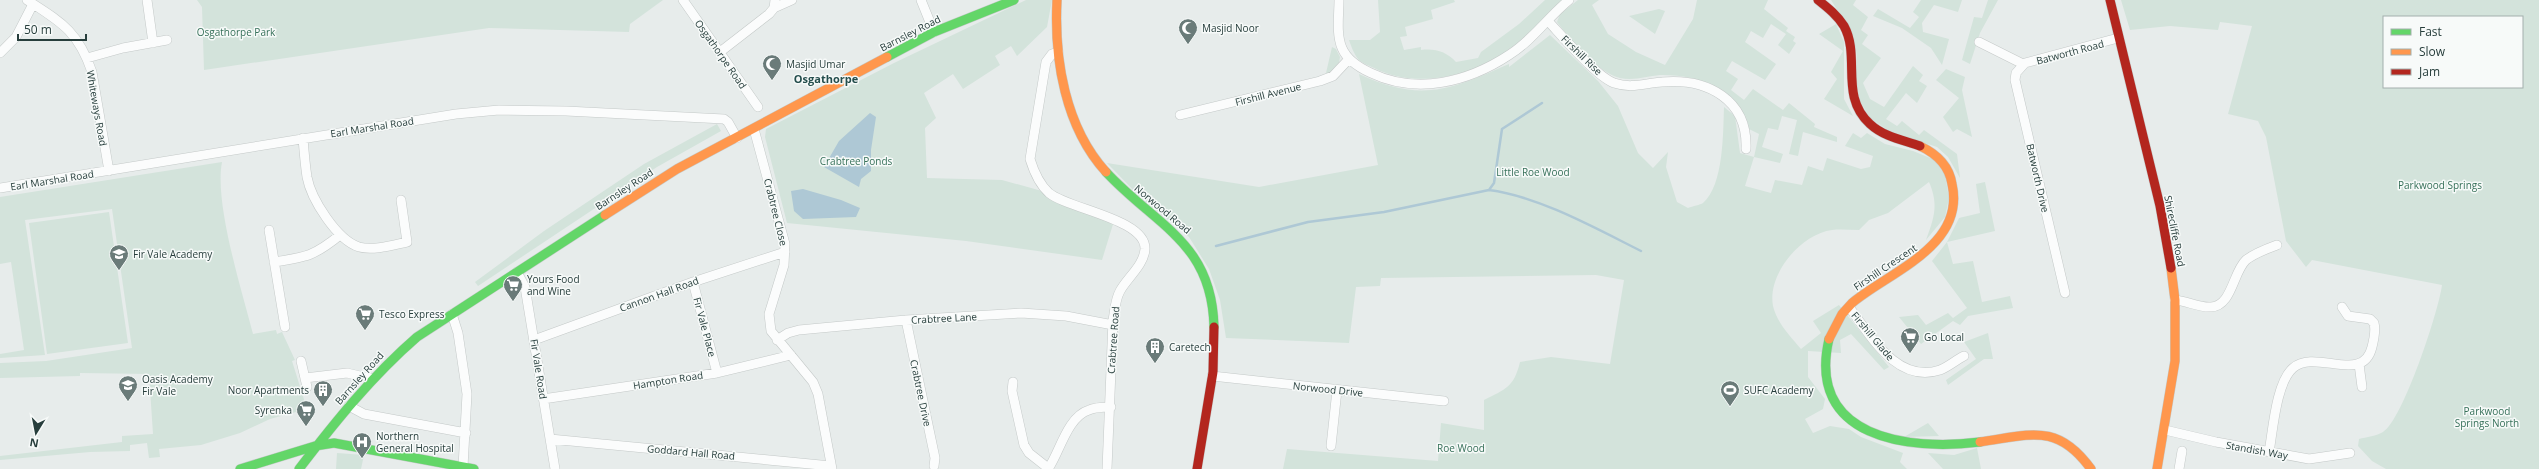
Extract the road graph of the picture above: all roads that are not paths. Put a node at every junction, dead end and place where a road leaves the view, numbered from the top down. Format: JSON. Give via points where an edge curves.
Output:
{"nodes":[{"id":1,"x":147,"y":0,"type":"edge"},
{"id":2,"x":683,"y":0,"type":"edge"},
{"id":3,"x":792,"y":0,"type":"edge"},
{"id":4,"x":921,"y":0,"type":"edge"},
{"id":5,"x":1014,"y":0,"type":"edge"},
{"id":6,"x":1058,"y":0,"type":"edge"},
{"id":7,"x":1338,"y":0,"type":"edge"},
{"id":8,"x":1569,"y":0,"type":"edge"},
{"id":9,"x":1818,"y":0,"type":"edge"},
{"id":10,"x":2110,"y":0,"type":"edge"},
{"id":11,"x":30,"y":2,"type":"edge"},
{"id":12,"x":774,"y":4,"type":"edge"},
{"id":13,"x":1548,"y":22,"type":"junction"},
{"id":14,"x":934,"y":32,"type":"junction"},
{"id":15,"x":2118,"y":38,"type":"junction"},
{"id":16,"x":167,"y":40,"type":"dead end"},
{"id":17,"x":1979,"y":42,"type":"dead end"},
{"id":18,"x":153,"y":43,"type":"junction"},
{"id":19,"x":720,"y":52,"type":"junction"},
{"id":20,"x":1058,"y":52,"type":"junction"},
{"id":21,"x":0,"y":53,"type":"edge"},
{"id":22,"x":87,"y":58,"type":"junction"},
{"id":23,"x":1349,"y":58,"type":"junction"},
{"id":24,"x":2023,"y":64,"type":"junction"},
{"id":25,"x":758,"y":107,"type":"dead end"},
{"id":26,"x":1180,"y":115,"type":"dead end"},
{"id":27,"x":754,"y":129,"type":"junction"},
{"id":28,"x":303,"y":138,"type":"junction"},
{"id":29,"x":737,"y":138,"type":"junction"},
{"id":30,"x":1746,"y":149,"type":"dead end"},
{"id":31,"x":109,"y":171,"type":"junction"},
{"id":32,"x":0,"y":188,"type":"edge"},
{"id":33,"x":401,"y":200,"type":"dead end"},
{"id":34,"x":269,"y":230,"type":"dead end"},
{"id":35,"x":340,"y":235,"type":"junction"},
{"id":36,"x":2277,"y":245,"type":"dead end"},
{"id":37,"x":785,"y":252,"type":"junction"},
{"id":38,"x":274,"y":262,"type":"junction"},
{"id":39,"x":517,"y":272,"type":"junction"},
{"id":40,"x":693,"y":282,"type":"junction"},
{"id":41,"x":2065,"y":293,"type":"dead end"},
{"id":42,"x":2175,"y":300,"type":"junction"},
{"id":43,"x":1848,"y":307,"type":"junction"},
{"id":44,"x":2342,"y":308,"type":"dead end"},
{"id":45,"x":452,"y":314,"type":"junction"},
{"id":46,"x":906,"y":320,"type":"junction"},
{"id":47,"x":1113,"y":325,"type":"junction"},
{"id":48,"x":285,"y":327,"type":"dead end"},
{"id":49,"x":534,"y":340,"type":"junction"},
{"id":50,"x":776,"y":340,"type":"junction"},
{"id":51,"x":791,"y":355,"type":"junction"},
{"id":52,"x":1964,"y":356,"type":"dead end"},
{"id":53,"x":301,"y":361,"type":"dead end"},
{"id":54,"x":2359,"y":364,"type":"junction"},
{"id":55,"x":717,"y":373,"type":"junction"},
{"id":56,"x":1212,"y":376,"type":"junction"},
{"id":57,"x":373,"y":379,"type":"junction"},
{"id":58,"x":1013,"y":382,"type":"dead end"},
{"id":59,"x":2362,"y":387,"type":"dead end"},
{"id":60,"x":1337,"y":390,"type":"junction"},
{"id":61,"x":543,"y":399,"type":"junction"},
{"id":62,"x":1444,"y":401,"type":"dead end"},
{"id":63,"x":349,"y":406,"type":"junction"},
{"id":64,"x":1111,"y":407,"type":"junction"},
{"id":65,"x":2164,"y":430,"type":"junction"},
{"id":66,"x":466,"y":433,"type":"junction"},
{"id":67,"x":550,"y":439,"type":"junction"},
{"id":68,"x":315,"y":446,"type":"junction"},
{"id":69,"x":1331,"y":446,"type":"dead end"},
{"id":70,"x":2182,"y":451,"type":"dead end"},
{"id":71,"x":2269,"y":452,"type":"junction"},
{"id":72,"x":2350,"y":453,"type":"dead end"},
{"id":73,"x":2309,"y":459,"type":"junction"},
{"id":74,"x":262,"y":462,"type":"junction"},
{"id":75,"x":934,"y":466,"type":"dead end"},
{"id":76,"x":276,"y":467,"type":"dead end"},
{"id":77,"x":463,"y":467,"type":"junction"},
{"id":78,"x":832,"y":467,"type":"edge"},
{"id":79,"x":240,"y":469,"type":"edge"},
{"id":80,"x":298,"y":469,"type":"edge"},
{"id":81,"x":474,"y":469,"type":"edge"},
{"id":82,"x":555,"y":469,"type":"edge"},
{"id":83,"x":1048,"y":469,"type":"edge"},
{"id":84,"x":1107,"y":469,"type":"edge"},
{"id":85,"x":1197,"y":469,"type":"edge"},
{"id":86,"x":2091,"y":469,"type":"edge"},
{"id":87,"x":2157,"y":469,"type":"edge"},
{"id":88,"x":2179,"y":469,"type":"edge"},
{"id":89,"x":2308,"y":469,"type":"edge"}],
"edges":[{"from":1,"to":18,"type":"street"},
{"from":2,"to":19,"type":"street","name":"Osgathorpe Road"},
{"from":3,"to":12,"type":"street"},
{"from":4,"to":14,"type":"street"},
{"from":5,"to":14,"type":"street","name":"Barnsley Road"},
{"from":6,"to":20,"type":"street","name":"Norwood Road"},
{"from":7,"to":23,"type":"street","via":[[1341,48]]},
{"from":8,"to":13,"type":"street"},
{"from":9,"to":43,"type":"street","name":"Firshill Crescent","via":[[1834,12],[1847,33],[1851,46],[1851,84],[1867,124],[1887,137],[1932,152],[1941,159],[1948,170],[1954,189],[1948,222],[1935,245]]},
{"from":10,"to":15,"type":"street","name":"Shirecliffe Road"},
{"from":11,"to":21,"type":"street","via":[[16,37]]},
{"from":11,"to":22,"type":"street","name":"Whiteways Road","via":[[57,18],[69,30]]},
{"from":12,"to":19,"type":"street"},
{"from":13,"to":23,"type":"street","via":[[1522,47],[1487,68],[1437,84],[1406,84],[1389,80],[1365,70]]},
{"from":13,"to":30,"type":"street","name":"Firshill Rise","via":[[1602,75],[1613,82],[1637,87],[1673,81],[1716,91],[1728,99],[1743,120]]},
{"from":14,"to":27,"type":"street","name":"Barnsley Road"},
{"from":15,"to":24,"type":"street","name":"Batworth Road"},
{"from":15,"to":42,"type":"street","name":"Shirecliffe Road","via":[[2160,206],[2169,248]]},
{"from":16,"to":18,"type":"street"},
{"from":17,"to":24,"type":"street","name":"Batworth Road"},
{"from":18,"to":22,"type":"street"},
{"from":19,"to":25,"type":"street","name":"Osgathorpe Road"},
{"from":20,"to":47,"type":"street","name":"Crabtree Road","via":[[1052,54],[1046,62],[1030,159],[1034,172],[1049,193],[1060,200],[1105,215],[1138,234],[1144,241],[1143,258],[1120,290]]},
{"from":20,"to":56,"type":"street","name":"Norwood Road","via":[[1068,99],[1089,148],[1121,188],[1175,232],[1197,258],[1204,275],[1216,329]]},
{"from":22,"to":31,"type":"street","name":"Whiteways Road","via":[[92,72]]},
{"from":23,"to":26,"type":"street","name":"Firshill Avenue","via":[[1333,76],[1320,81]]},
{"from":24,"to":41,"type":"street","name":"Batworth Drive","via":[[2016,73],[2016,80]]},
{"from":27,"to":29,"type":"street","name":"Barnsley Road"},
{"from":27,"to":37,"type":"street","name":"Crabtree Close"},
{"from":28,"to":29,"type":"street","name":"Earl Marshal Road","via":[[414,120],[505,110],[724,119]]},
{"from":28,"to":31,"type":"street","name":"Earl Marshal Road"},
{"from":28,"to":35,"type":"street","via":[[307,178],[313,196]]},
{"from":29,"to":39,"type":"street","name":"Barnsley Road","via":[[677,169]]},
{"from":31,"to":32,"type":"street","name":"Earl Marshal Road"},
{"from":33,"to":35,"type":"street","via":[[408,242],[364,248],[349,243]]},
{"from":34,"to":38,"type":"street"},
{"from":35,"to":38,"type":"street","via":[[308,257]]},
{"from":36,"to":42,"type":"street","via":[[2246,261],[2233,278],[2230,292],[2220,304],[2207,307]]},
{"from":37,"to":40,"type":"street","name":"Cannon Hall Road"},
{"from":37,"to":50,"type":"street","name":"Crabtree Close","via":[[784,265],[770,314],[771,331]]},
{"from":38,"to":48,"type":"street"},
{"from":39,"to":45,"type":"street","name":"Barnsley Road"},
{"from":39,"to":49,"type":"street","name":"Fir Vale Road","via":[[524,283]]},
{"from":40,"to":49,"type":"street","name":"Cannon Hall Road"},
{"from":40,"to":55,"type":"street","name":"Fir Vale Place"},
{"from":42,"to":65,"type":"street","name":"Shirecliffe Road","via":[[2175,361]]},
{"from":43,"to":52,"type":"street","name":"Firshill Glade","via":[[1886,353],[1903,368],[1932,372]]},
{"from":43,"to":86,"type":"street","name":"Firshill Crescent","via":[[1830,336],[1824,363],[1831,396],[1847,417],[1858,426],[1888,440],[1915,444],[1963,444],[2017,435],[2044,435],[2070,443]]},
{"from":44,"to":54,"type":"street","via":[[2348,316],[2370,320],[2376,328],[2370,353]]},
{"from":45,"to":57,"type":"street","name":"Barnsley Road","via":[[417,337]]},
{"from":45,"to":66,"type":"street","via":[[456,322],[466,376]]},
{"from":46,"to":47,"type":"street","name":"Crabtree Lane","via":[[1043,313]]},
{"from":46,"to":50,"type":"street","name":"Crabtree Lane","via":[[799,330]]},
{"from":46,"to":75,"type":"street","name":"Crabtree Drive","via":[[935,458]]},
{"from":47,"to":64,"type":"street","name":"Crabtree Road"},
{"from":49,"to":61,"type":"street","name":"Fir Vale Road"},
{"from":50,"to":51,"type":"street","name":"Crabtree Close"},
{"from":51,"to":55,"type":"street","name":"Hampton Road"},
{"from":51,"to":78,"type":"street","name":"Crabtree Close","via":[[813,382],[818,394]]},
{"from":53,"to":57,"type":"street","via":[[306,382],[347,373]]},
{"from":54,"to":59,"type":"street"},
{"from":54,"to":71,"type":"street","via":[[2352,366],[2312,360],[2294,367],[2283,381]]},
{"from":55,"to":61,"type":"street","name":"Hampton Road"},
{"from":56,"to":60,"type":"street","name":"Norwood Drive"},
{"from":56,"to":85,"type":"street","name":"Norwood Road"},
{"from":57,"to":63,"type":"street","name":"Barnsley Road"},
{"from":58,"to":83,"type":"street","via":[[1012,391],[1024,445],[1032,456]]},
{"from":60,"to":62,"type":"street","name":"Norwood Drive"},
{"from":60,"to":69,"type":"street"},
{"from":61,"to":67,"type":"street","name":"Fir Vale Road"},
{"from":63,"to":66,"type":"street","via":[[364,414]]},
{"from":63,"to":68,"type":"street","name":"Barnsley Road"},
{"from":64,"to":83,"type":"street","via":[[1087,410],[1081,415]]},
{"from":64,"to":84,"type":"street","name":"Crabtree Road"},
{"from":65,"to":71,"type":"street","name":"Standish Way"},
{"from":65,"to":87,"type":"street","name":"Shirecliffe Road"},
{"from":66,"to":77,"type":"street"},
{"from":67,"to":78,"type":"street","name":"Goddard Hall Road"},
{"from":67,"to":82,"type":"street","name":"Fir Vale Road"},
{"from":68,"to":74,"type":"street"},
{"from":68,"to":77,"type":"street","via":[[343,443]]},
{"from":68,"to":80,"type":"street","name":"Barnsley Road"},
{"from":70,"to":88,"type":"street"},
{"from":71,"to":73,"type":"street","name":"Standish Way"},
{"from":72,"to":73,"type":"street","name":"Standish Way"},
{"from":73,"to":89,"type":"street"},
{"from":74,"to":76,"type":"street"},
{"from":74,"to":79,"type":"street"},
{"from":77,"to":81,"type":"street"}]}
